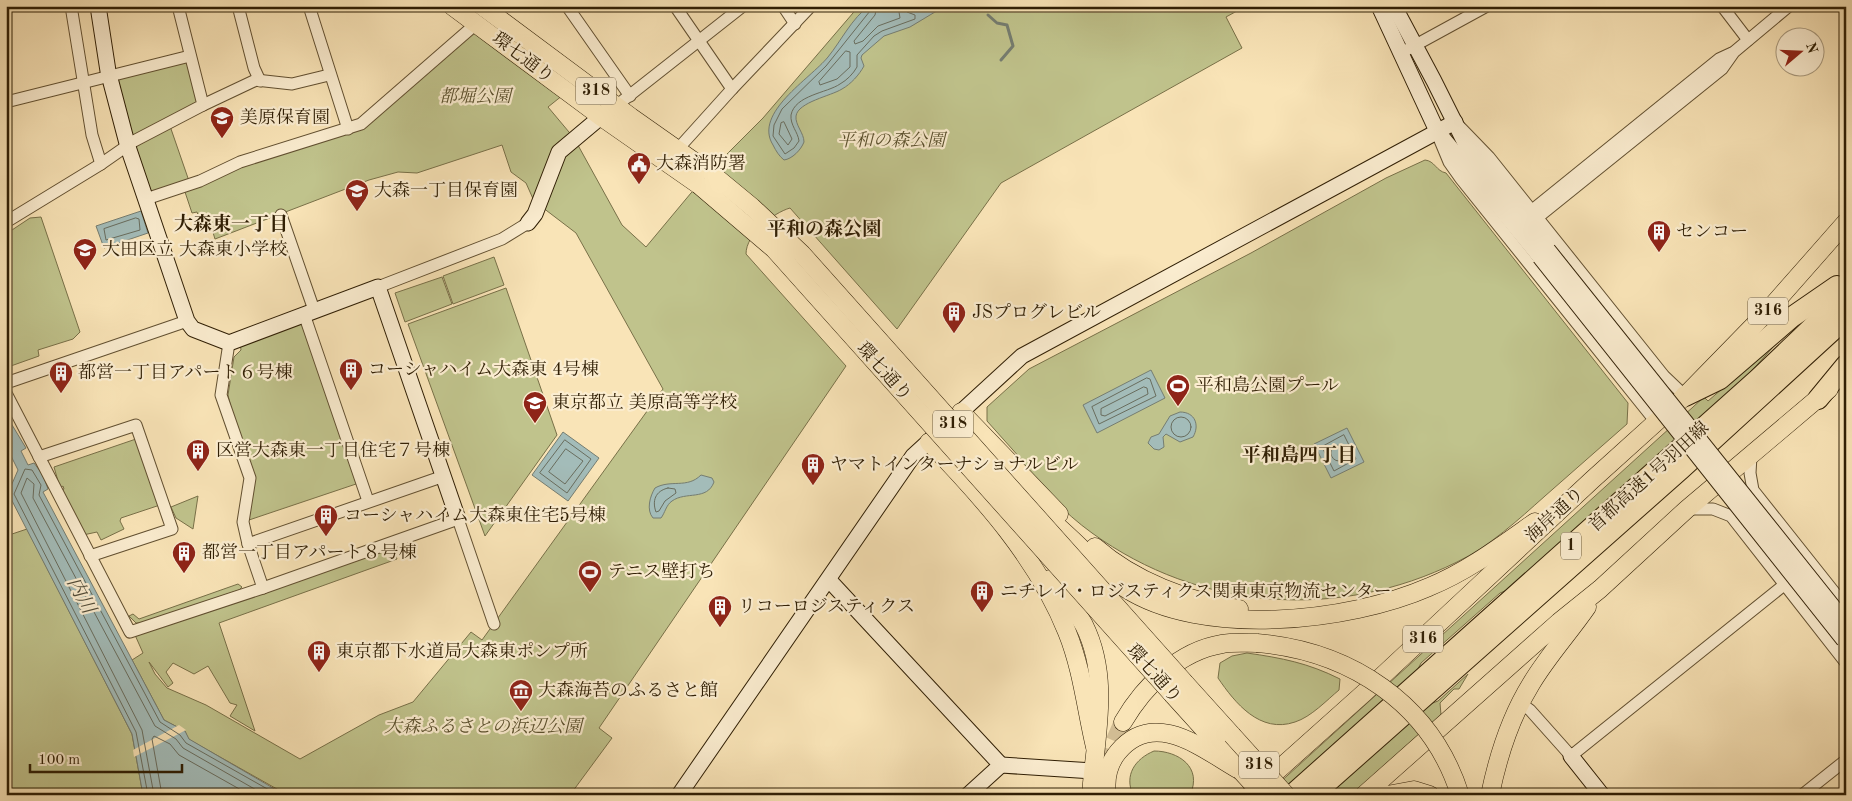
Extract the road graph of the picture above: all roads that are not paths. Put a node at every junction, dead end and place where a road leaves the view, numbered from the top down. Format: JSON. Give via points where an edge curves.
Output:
{"nodes":[{"id":1,"x":71,"y":6,"type":"edge"},
{"id":2,"x":98,"y":6,"type":"edge"},
{"id":3,"x":178,"y":6,"type":"edge"},
{"id":4,"x":238,"y":6,"type":"edge"},
{"id":5,"x":310,"y":6,"type":"edge"},
{"id":6,"x":452,"y":6,"type":"edge"},
{"id":7,"x":567,"y":6,"type":"edge"},
{"id":8,"x":675,"y":6,"type":"edge"},
{"id":9,"x":743,"y":6,"type":"edge"},
{"id":10,"x":783,"y":6,"type":"edge"},
{"id":11,"x":811,"y":6,"type":"edge"},
{"id":12,"x":1379,"y":6,"type":"edge"},
{"id":13,"x":1394,"y":6,"type":"edge"},
{"id":14,"x":1488,"y":6,"type":"edge"},
{"id":15,"x":1722,"y":6,"type":"edge"},
{"id":16,"x":1789,"y":6,"type":"edge"},
{"id":17,"x":487,"y":12,"type":"edge"},
{"id":18,"x":795,"y":24,"type":"junction"},
{"id":19,"x":1748,"y":40,"type":"junction"},
{"id":20,"x":699,"y":42,"type":"junction"},
{"id":21,"x":1416,"y":45,"type":"junction"},
{"id":22,"x":1401,"y":53,"type":"junction"},
{"id":23,"x":190,"y":56,"type":"junction"},
{"id":24,"x":330,"y":75,"type":"junction"},
{"id":25,"x":110,"y":78,"type":"junction"},
{"id":26,"x":260,"y":82,"type":"junction"},
{"id":27,"x":84,"y":84,"type":"junction"},
{"id":28,"x":732,"y":89,"type":"junction"},
{"id":29,"x":623,"y":101,"type":"junction"},
{"id":30,"x":6,"y":102,"type":"edge"},
{"id":31,"x":203,"y":105,"type":"junction"},
{"id":32,"x":600,"y":116,"type":"junction"},
{"id":33,"x":1454,"y":122,"type":"junction"},
{"id":34,"x":348,"y":129,"type":"junction"},
{"id":35,"x":1437,"y":131,"type":"junction"},
{"id":36,"x":128,"y":147,"type":"junction"},
{"id":37,"x":677,"y":150,"type":"junction"},
{"id":38,"x":101,"y":164,"type":"junction"},
{"id":39,"x":706,"y":180,"type":"junction"},
{"id":40,"x":146,"y":199,"type":"junction"},
{"id":41,"x":1534,"y":214,"type":"junction"},
{"id":42,"x":281,"y":215,"type":"dead end"},
{"id":43,"x":6,"y":222,"type":"edge"},
{"id":44,"x":1846,"y":222,"type":"edge"},
{"id":45,"x":528,"y":223,"type":"joint"},
{"id":46,"x":1544,"y":254,"type":"junction"},
{"id":47,"x":1843,"y":286,"type":"edge"},
{"id":48,"x":378,"y":287,"type":"junction"},
{"id":49,"x":309,"y":312,"type":"junction"},
{"id":50,"x":1846,"y":318,"type":"edge"},
{"id":51,"x":187,"y":321,"type":"junction"},
{"id":52,"x":229,"y":343,"type":"junction"},
{"id":53,"x":1846,"y":365,"type":"edge"},
{"id":54,"x":1846,"y":373,"type":"edge"},
{"id":55,"x":6,"y":384,"type":"edge"},
{"id":56,"x":6,"y":394,"type":"edge"},
{"id":57,"x":1685,"y":396,"type":"junction"},
{"id":58,"x":1818,"y":399,"type":"junction"},
{"id":59,"x":961,"y":412,"type":"junction"},
{"id":60,"x":1656,"y":422,"type":"junction"},
{"id":61,"x":929,"y":442,"type":"junction"},
{"id":62,"x":1751,"y":456,"type":"junction"},
{"id":63,"x":39,"y":457,"type":"junction"},
{"id":64,"x":444,"y":476,"type":"junction"},
{"id":65,"x":991,"y":479,"type":"junction"},
{"id":66,"x":1592,"y":480,"type":"junction"},
{"id":67,"x":368,"y":502,"type":"junction"},
{"id":68,"x":1687,"y":509,"type":"junction"},
{"id":69,"x":458,"y":518,"type":"junction"},
{"id":70,"x":248,"y":544,"type":"junction"},
{"id":71,"x":90,"y":556,"type":"junction"},
{"id":72,"x":829,"y":580,"type":"junction"},
{"id":73,"x":1784,"y":585,"type":"junction"},
{"id":74,"x":263,"y":588,"type":"junction"},
{"id":75,"x":1600,"y":589,"type":"junction"},
{"id":76,"x":1846,"y":607,"type":"edge"},
{"id":77,"x":1534,"y":614,"type":"dead end"},
{"id":78,"x":1302,"y":616,"type":"junction"},
{"id":79,"x":1846,"y":623,"type":"edge"},
{"id":80,"x":494,"y":624,"type":"dead end"},
{"id":81,"x":1845,"y":640,"type":"edge"},
{"id":82,"x":1846,"y":663,"type":"edge"},
{"id":83,"x":1448,"y":676,"type":"junction"},
{"id":84,"x":1520,"y":703,"type":"junction"},
{"id":85,"x":1123,"y":722,"type":"tunnel mouth"},
{"id":86,"x":1221,"y":745,"type":"junction"},
{"id":87,"x":1095,"y":747,"type":"junction"},
{"id":88,"x":1571,"y":756,"type":"junction"},
{"id":89,"x":1846,"y":760,"type":"edge"},
{"id":90,"x":1001,"y":765,"type":"junction"},
{"id":91,"x":1093,"y":770,"type":"junction"},
{"id":92,"x":682,"y":794,"type":"edge"},
{"id":93,"x":968,"y":795,"type":"edge"},
{"id":94,"x":1091,"y":795,"type":"edge"},
{"id":95,"x":1107,"y":795,"type":"edge"},
{"id":96,"x":1250,"y":795,"type":"edge"},
{"id":97,"x":1263,"y":795,"type":"edge"},
{"id":98,"x":1286,"y":795,"type":"edge"},
{"id":99,"x":1292,"y":795,"type":"edge"},
{"id":100,"x":1313,"y":795,"type":"edge"},
{"id":101,"x":1364,"y":795,"type":"edge"},
{"id":102,"x":1387,"y":795,"type":"edge"},
{"id":103,"x":1430,"y":795,"type":"edge"},
{"id":104,"x":1460,"y":795,"type":"edge"},
{"id":105,"x":1490,"y":795,"type":"edge"},
{"id":106,"x":1602,"y":795,"type":"edge"},
{"id":107,"x":1802,"y":795,"type":"edge"}],
"edges":[{"from":1,"to":27,"type":"street"},
{"from":2,"to":25,"type":"street"},
{"from":3,"to":23,"type":"street"},
{"from":4,"to":26,"type":"street"},
{"from":5,"to":24,"type":"street"},
{"from":6,"to":17,"type":"main road","name":"環七通り","number":"318"},
{"from":7,"to":29,"type":"street"},
{"from":8,"to":20,"type":"street"},
{"from":9,"to":20,"type":"street"},
{"from":10,"to":18,"type":"street"},
{"from":11,"to":18,"type":"street"},
{"from":12,"to":22,"type":"street"},
{"from":13,"to":21,"type":"street"},
{"from":14,"to":21,"type":"street"},
{"from":15,"to":19,"type":"street"},
{"from":16,"to":19,"type":"street"},
{"from":17,"to":29,"type":"main road","name":"環七通り","number":"318"},
{"from":17,"to":32,"type":"main road","name":"環七通り","number":"318"},
{"from":17,"to":34,"type":"street","via":[[376,112]]},
{"from":18,"to":28,"type":"street"},
{"from":19,"to":41,"type":"street","via":[[1734,52],[1719,58]]},
{"from":20,"to":28,"type":"street"},
{"from":20,"to":29,"type":"street"},
{"from":21,"to":22,"type":"street"},
{"from":21,"to":33,"type":"street"},
{"from":22,"to":35,"type":"street"},
{"from":23,"to":25,"type":"street"},
{"from":23,"to":31,"type":"street"},
{"from":24,"to":26,"type":"street","via":[[292,84]]},
{"from":24,"to":34,"type":"street"},
{"from":25,"to":27,"type":"street"},
{"from":25,"to":36,"type":"street"},
{"from":26,"to":31,"type":"street","via":[[256,80]]},
{"from":27,"to":30,"type":"street"},
{"from":27,"to":38,"type":"street","via":[[92,135]]},
{"from":28,"to":37,"type":"street"},
{"from":29,"to":32,"type":"street"},
{"from":29,"to":37,"type":"main road","name":"環七通り","number":"318"},
{"from":31,"to":36,"type":"street"},
{"from":32,"to":39,"type":"main road","name":"環七通り","number":"318"},
{"from":32,"to":45,"type":"street","via":[[559,152],[535,214]]},
{"from":33,"to":35,"type":"street"},
{"from":33,"to":41,"type":"street","via":[[1476,142]]},
{"from":33,"to":46,"type":"street","via":[[1468,150]]},
{"from":34,"to":40,"type":"street","via":[[272,150],[200,181]]},
{"from":35,"to":46,"type":"street"},
{"from":35,"to":59,"type":"street","via":[[1022,356]]},
{"from":35,"to":60,"type":"street","via":[[1449,162],[1461,179]]},
{"from":36,"to":38,"type":"street"},
{"from":36,"to":40,"type":"street"},
{"from":37,"to":39,"type":"main road","name":"環七通り","number":"318"},
{"from":38,"to":43,"type":"street"},
{"from":39,"to":65,"type":"main road","name":"環七通り","number":"318","bridge":true},
{"from":40,"to":51,"type":"street"},
{"from":41,"to":57,"type":"street","via":[[1664,376]]},
{"from":42,"to":49,"type":"street"},
{"from":44,"to":57,"type":"main road","name":"海岸通り","number":"316","via":[[1765,314]]},
{"from":45,"to":48,"type":"street","via":[[502,239]]},
{"from":46,"to":79,"type":"street","bridge":true},
{"from":46,"to":81,"type":"street","bridge":true},
{"from":47,"to":57,"type":"highway","via":[[1792,317],[1725,376]]},
{"from":47,"to":99,"type":"highway","name":"首都高速1号羽田線","number":"1","via":[[1758,379]]},
{"from":48,"to":49,"type":"street"},
{"from":48,"to":64,"type":"street"},
{"from":49,"to":52,"type":"street"},
{"from":49,"to":67,"type":"street"},
{"from":50,"to":83,"type":"highway","name":"首都高速1号羽田線","number":"1"},
{"from":51,"to":52,"type":"street","via":[[193,329]]},
{"from":51,"to":55,"type":"street"},
{"from":52,"to":70,"type":"street","via":[[221,395],[250,478],[243,522]]},
{"from":53,"to":58,"type":"highway"},
{"from":54,"to":58,"type":"main road"},
{"from":56,"to":63,"type":"street"},
{"from":57,"to":60,"type":"main road","name":"海岸通り","number":"316"},
{"from":58,"to":62,"type":"main road"},
{"from":59,"to":61,"type":"street"},
{"from":59,"to":78,"type":"main road","via":[[1079,533],[1124,569],[1150,583],[1203,601]]},
{"from":60,"to":66,"type":"main road","name":"海岸通り","number":"316"},
{"from":61,"to":72,"type":"street","via":[[913,456]]},
{"from":61,"to":87,"type":"main road","via":[[1006,528],[1050,595],[1073,650]]},
{"from":62,"to":68,"type":"main road"},
{"from":62,"to":76,"type":"street","via":[[1753,490]]},
{"from":63,"to":71,"type":"street"},
{"from":63,"to":71,"type":"street","via":[[136,425],[172,529]]},
{"from":64,"to":67,"type":"street"},
{"from":64,"to":69,"type":"street"},
{"from":65,"to":78,"type":"main road","bridge":true,"via":[[1118,582],[1165,606],[1225,618]]},
{"from":65,"to":86,"type":"main road","name":"環七通り","number":"318","bridge":true,"via":[[1179,689]]},
{"from":65,"to":87,"type":"main road","bridge":true,"via":[[1088,636],[1099,689]]},
{"from":66,"to":78,"type":"main road","via":[[1448,579],[1385,602]]},
{"from":66,"to":96,"type":"main road","name":"海岸通り","number":"316","via":[[1364,694]]},
{"from":67,"to":70,"type":"street"},
{"from":68,"to":73,"type":"street","via":[[1713,509],[1731,516]]},
{"from":68,"to":75,"type":"main road"},
{"from":69,"to":74,"type":"street"},
{"from":69,"to":80,"type":"street"},
{"from":70,"to":74,"type":"street"},
{"from":71,"to":74,"type":"street","via":[[130,632]]},
{"from":72,"to":90,"type":"street"},
{"from":72,"to":92,"type":"street"},
{"from":73,"to":82,"type":"street"},
{"from":73,"to":88,"type":"street"},
{"from":75,"to":84,"type":"main road"},
{"from":75,"to":101,"type":"main road"},
{"from":77,"to":83,"type":"highway"},
{"from":83,"to":100,"type":"highway","name":"首都高速1号羽田線","number":"1"},
{"from":84,"to":88,"type":"street"},
{"from":84,"to":105,"type":"main road","via":[[1500,752]]},
{"from":85,"to":104,"type":"main road","bridge":true,"via":[[1144,692],[1188,656],[1223,644],[1257,643],[1320,654],[1354,669],[1384,688],[1411,712],[1428,732],[1451,771]]},
{"from":86,"to":95,"type":"main road","via":[[1168,733],[1138,736],[1122,748],[1110,764]]},
{"from":86,"to":97,"type":"main road","name":"環七通り","number":"318","bridge":true},
{"from":86,"to":98,"type":"main road","name":"環七通り","number":"318","bridge":true},
{"from":87,"to":91,"type":"main road"},
{"from":88,"to":106,"type":"street"},
{"from":89,"to":107,"type":"street"},
{"from":90,"to":91,"type":"street"},
{"from":90,"to":93,"type":"street"},
{"from":91,"to":94,"type":"main road"},
{"from":102,"to":103,"type":"main road","via":[[1414,790]]}]}
